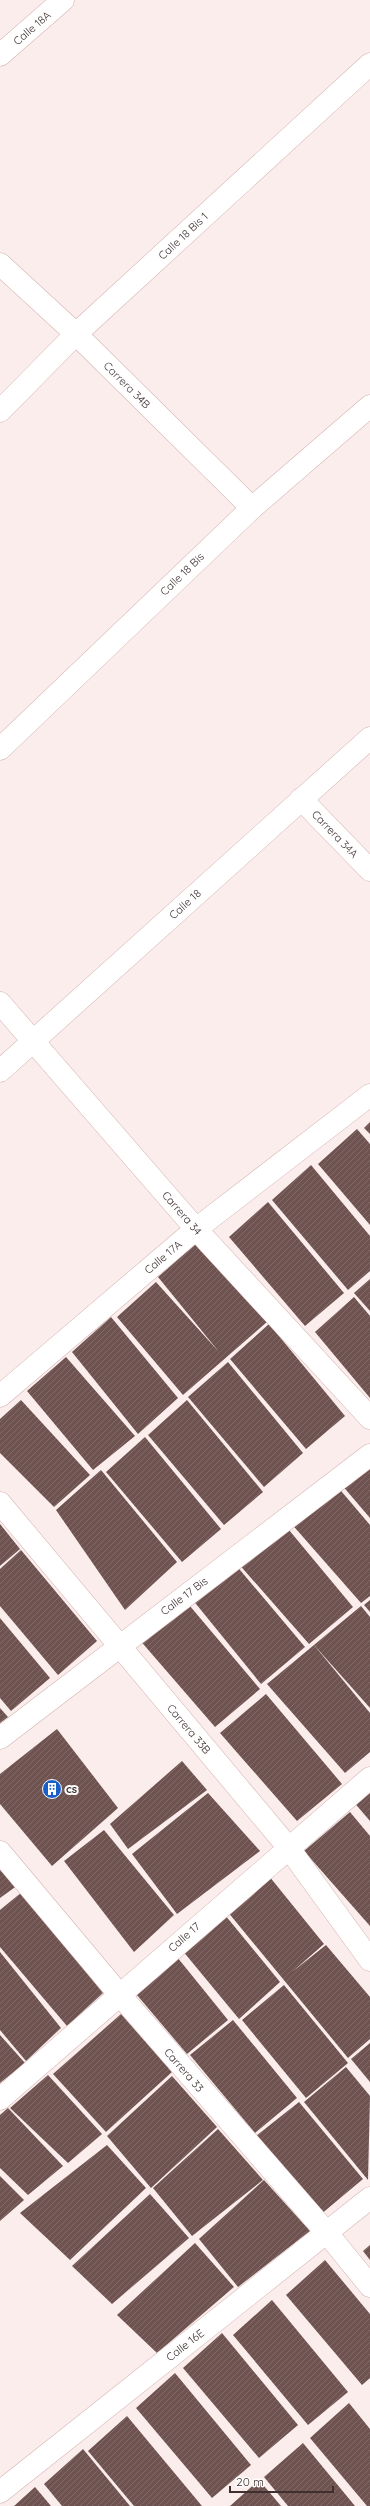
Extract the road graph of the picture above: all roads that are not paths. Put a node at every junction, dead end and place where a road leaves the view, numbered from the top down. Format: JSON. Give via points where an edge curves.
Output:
{"nodes":[{"id":1,"x":63,"y":0,"type":"edge"},
{"id":2,"x":0,"y":55,"type":"edge"},
{"id":3,"x":370,"y":64,"type":"edge"},
{"id":4,"x":0,"y":264,"type":"edge"},
{"id":5,"x":76,"y":334,"type":"junction"},
{"id":6,"x":370,"y":406,"type":"edge"},
{"id":7,"x":0,"y":411,"type":"edge"},
{"id":8,"x":252,"y":508,"type":"junction"},
{"id":9,"x":370,"y":738,"type":"edge"},
{"id":10,"x":0,"y":749,"type":"edge"},
{"id":11,"x":301,"y":799,"type":"junction"},
{"id":12,"x":370,"y":870,"type":"edge"},
{"id":13,"x":0,"y":1003,"type":"edge"},
{"id":14,"x":34,"y":1041,"type":"junction"},
{"id":15,"x":0,"y":1071,"type":"edge"},
{"id":16,"x":370,"y":1095,"type":"edge"},
{"id":17,"x":196,"y":1229,"type":"junction"},
{"id":18,"x":0,"y":1396,"type":"edge"},
{"id":19,"x":370,"y":1418,"type":"edge"},
{"id":20,"x":370,"y":1455,"type":"edge"},
{"id":21,"x":0,"y":1503,"type":"edge"},
{"id":22,"x":119,"y":1645,"type":"junction"},
{"id":23,"x":0,"y":1738,"type":"edge"},
{"id":24,"x":370,"y":1778,"type":"edge"},
{"id":25,"x":288,"y":1847,"type":"junction"},
{"id":26,"x":0,"y":1852,"type":"edge"},
{"id":27,"x":370,"y":1960,"type":"edge"},
{"id":28,"x":118,"y":1994,"type":"junction"},
{"id":29,"x":0,"y":2099,"type":"edge"},
{"id":30,"x":370,"y":2198,"type":"edge"},
{"id":31,"x":327,"y":2233,"type":"junction"},
{"id":32,"x":370,"y":2286,"type":"edge"},
{"id":33,"x":0,"y":2492,"type":"edge"}],
"edges":[{"from":1,"to":2,"type":"street","name":"Calle 18A"},
{"from":3,"to":5,"type":"street","name":"Calle 18 Bis 1"},
{"from":4,"to":5,"type":"street","name":"Carrera 34B"},
{"from":5,"to":7,"type":"street","name":"Calle 18 Bis 1"},
{"from":5,"to":8,"type":"street","name":"Carrera 34B"},
{"from":6,"to":8,"type":"street","name":"Calle 18 Bis"},
{"from":8,"to":10,"type":"street","name":"Calle 18 Bis"},
{"from":9,"to":11,"type":"street","name":"Calle 18"},
{"from":11,"to":12,"type":"street","name":"Carrera 34A"},
{"from":11,"to":14,"type":"street","name":"Calle 18"},
{"from":13,"to":14,"type":"street","name":"Carrera 34"},
{"from":14,"to":15,"type":"street","name":"Calle 18"},
{"from":14,"to":17,"type":"street","name":"Carrera 34"},
{"from":16,"to":17,"type":"street","name":"Calle 17A"},
{"from":17,"to":18,"type":"street","name":"Calle 17A"},
{"from":17,"to":19,"type":"street","name":"Carrera 34"},
{"from":20,"to":22,"type":"street","name":"Calle 17 Bis"},
{"from":21,"to":22,"type":"street","name":"Carrera 33B"},
{"from":22,"to":23,"type":"street","name":"Calle 17 Bis"},
{"from":22,"to":25,"type":"street","name":"Carrera 33B"},
{"from":24,"to":25,"type":"street","name":"Calle 17"},
{"from":25,"to":27,"type":"street","name":"Carrera 33B"},
{"from":25,"to":28,"type":"street","name":"Calle 17"},
{"from":26,"to":28,"type":"street","name":"Carrera 33"},
{"from":28,"to":29,"type":"street","name":"Calle 17"},
{"from":28,"to":31,"type":"street","name":"Carrera 33"},
{"from":30,"to":31,"type":"street","name":"Calle 16E"},
{"from":31,"to":32,"type":"street","name":"Carrera 33"},
{"from":31,"to":33,"type":"street","name":"Calle 16E"}]}
